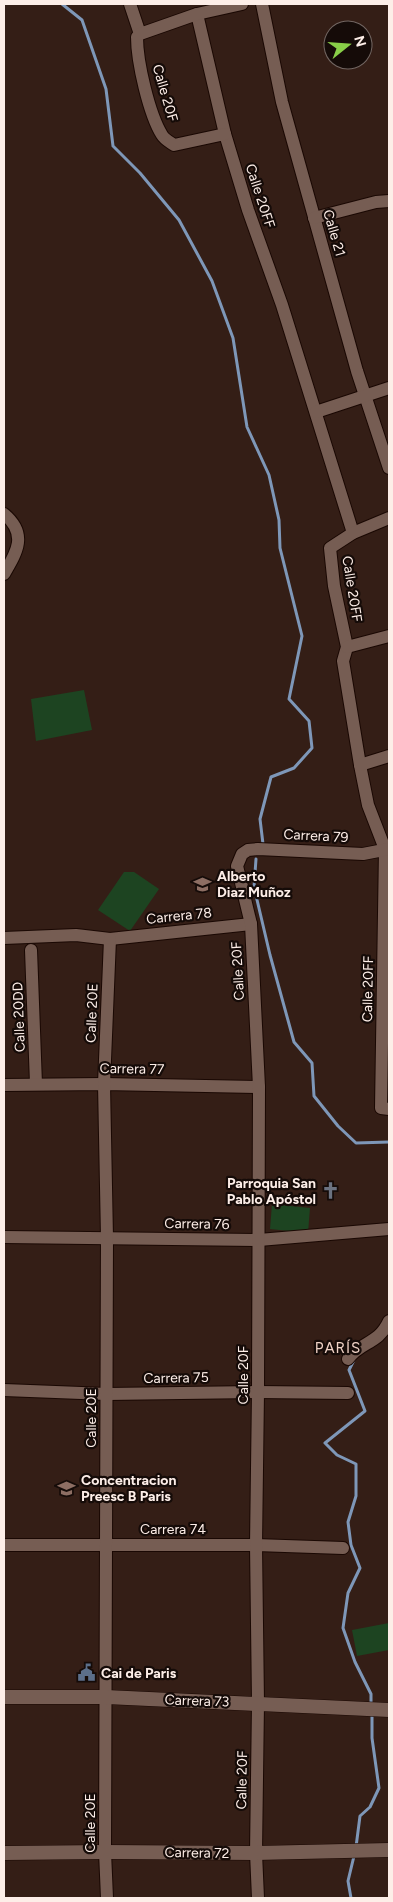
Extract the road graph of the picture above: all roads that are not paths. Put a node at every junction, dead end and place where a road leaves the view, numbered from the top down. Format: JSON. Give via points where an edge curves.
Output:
{"nodes":[{"id":1,"x":130,"y":4,"type":"edge"},
{"id":2,"x":242,"y":4,"type":"edge"},
{"id":3,"x":262,"y":4,"type":"edge"},
{"id":4,"x":197,"y":14,"type":"junction"},
{"id":5,"x":138,"y":39,"type":"junction"},
{"id":6,"x":225,"y":134,"type":"junction"},
{"id":7,"x":389,"y":201,"type":"edge"},
{"id":8,"x":314,"y":218,"type":"junction"},
{"id":9,"x":389,"y":388,"type":"edge"},
{"id":10,"x":367,"y":396,"type":"junction"},
{"id":11,"x":316,"y":412,"type":"junction"},
{"id":12,"x":389,"y":468,"type":"edge"},
{"id":13,"x":4,"y":514,"type":"edge"},
{"id":14,"x":389,"y":518,"type":"edge"},
{"id":15,"x":353,"y":533,"type":"junction"},
{"id":16,"x":4,"y":574,"type":"edge"},
{"id":17,"x":389,"y":636,"type":"edge"},
{"id":18,"x":347,"y":648,"type":"junction"},
{"id":19,"x":389,"y":756,"type":"edge"},
{"id":20,"x":360,"y":765,"type":"junction"},
{"id":21,"x":387,"y":849,"type":"edge"},
{"id":22,"x":242,"y":854,"type":"joint"},
{"id":23,"x":250,"y":924,"type":"junction"},
{"id":24,"x":4,"y":938,"type":"edge"},
{"id":25,"x":110,"y":939,"type":"junction"},
{"id":26,"x":32,"y":950,"type":"dead end"},
{"id":27,"x":36,"y":1084,"type":"junction"},
{"id":28,"x":104,"y":1084,"type":"junction"},
{"id":29,"x":4,"y":1085,"type":"edge"},
{"id":30,"x":259,"y":1087,"type":"junction"},
{"id":31,"x":385,"y":1108,"type":"edge"},
{"id":32,"x":389,"y":1229,"type":"edge"},
{"id":33,"x":4,"y":1237,"type":"edge"},
{"id":34,"x":107,"y":1238,"type":"junction"},
{"id":35,"x":259,"y":1240,"type":"junction"},
{"id":36,"x":389,"y":1321,"type":"edge"},
{"id":37,"x":348,"y":1359,"type":"dead end"},
{"id":38,"x":4,"y":1390,"type":"edge"},
{"id":39,"x":258,"y":1392,"type":"junction"},
{"id":40,"x":107,"y":1394,"type":"junction"},
{"id":41,"x":348,"y":1394,"type":"dead end"},
{"id":42,"x":106,"y":1544,"type":"junction"},
{"id":43,"x":4,"y":1545,"type":"edge"},
{"id":44,"x":256,"y":1545,"type":"junction"},
{"id":45,"x":342,"y":1548,"type":"dead end"},
{"id":46,"x":4,"y":1697,"type":"edge"},
{"id":47,"x":106,"y":1697,"type":"junction"},
{"id":48,"x":258,"y":1704,"type":"junction"},
{"id":49,"x":389,"y":1710,"type":"edge"},
{"id":50,"x":389,"y":1850,"type":"edge"},
{"id":51,"x":104,"y":1852,"type":"junction"},
{"id":52,"x":4,"y":1853,"type":"edge"},
{"id":53,"x":256,"y":1853,"type":"junction"},
{"id":54,"x":107,"y":1898,"type":"edge"},
{"id":55,"x":258,"y":1898,"type":"edge"}],
"edges":[{"from":1,"to":5,"type":"street","name":"Calle 20F"},
{"from":2,"to":4,"type":"street"},
{"from":3,"to":8,"type":"street","name":"Calle 21","via":[[282,102]]},
{"from":4,"to":5,"type":"street"},
{"from":4,"to":6,"type":"street","name":"Calle 20FF"},
{"from":5,"to":6,"type":"street","name":"Calle 20F","via":[[144,85],[162,134],[174,145]]},
{"from":6,"to":11,"type":"street","name":"Calle 20FF"},
{"from":7,"to":8,"type":"street"},
{"from":8,"to":10,"type":"street","name":"Calle 21"},
{"from":9,"to":10,"type":"street"},
{"from":10,"to":11,"type":"street"},
{"from":10,"to":12,"type":"street","name":"Calle 21"},
{"from":11,"to":15,"type":"street","name":"Calle 20FF"},
{"from":13,"to":16,"type":"street","via":[[17,530],[19,541]]},
{"from":14,"to":15,"type":"street"},
{"from":15,"to":18,"type":"street","name":"Calle 20FF","via":[[330,548]]},
{"from":17,"to":18,"type":"street"},
{"from":18,"to":20,"type":"street","name":"Calle 20FF","via":[[343,662]]},
{"from":19,"to":20,"type":"street"},
{"from":20,"to":21,"type":"street","name":"Calle 20FF","via":[[368,806]]},
{"from":21,"to":22,"type":"street","name":"Carrera 79","via":[[363,854],[258,849]]},
{"from":21,"to":31,"type":"street","name":"Calle 20FF"},
{"from":22,"to":23,"type":"street","name":"Calle 20F","via":[[237,866]]},
{"from":23,"to":25,"type":"street","name":"Carrera 78"},
{"from":23,"to":30,"type":"street","name":"Calle 20F"},
{"from":24,"to":25,"type":"street","name":"Carrera 78","via":[[76,935]]},
{"from":25,"to":28,"type":"street","name":"Calle 20E"},
{"from":26,"to":27,"type":"street","name":"Calle 20DD"},
{"from":27,"to":28,"type":"street","name":"Carrera 77"},
{"from":27,"to":29,"type":"street","name":"Carrera 77"},
{"from":28,"to":30,"type":"street","name":"Carrera 77"},
{"from":28,"to":34,"type":"street","name":"Calle 20E"},
{"from":30,"to":35,"type":"street","name":"Calle 20F"},
{"from":32,"to":35,"type":"street","name":"Carrera 76"},
{"from":33,"to":34,"type":"street","name":"Carrera 76"},
{"from":34,"to":35,"type":"street","name":"Carrera 76"},
{"from":34,"to":40,"type":"street","name":"Calle 20E"},
{"from":35,"to":39,"type":"street","name":"Calle 20F"},
{"from":36,"to":37,"type":"street","via":[[378,1338]]},
{"from":38,"to":40,"type":"street","name":"Carrera 75"},
{"from":39,"to":40,"type":"street","name":"Carrera 75"},
{"from":39,"to":41,"type":"street","name":"Carrera 75"},
{"from":39,"to":44,"type":"street","name":"Calle 20F"},
{"from":40,"to":42,"type":"street","name":"Calle 20E"},
{"from":42,"to":43,"type":"street","name":"Carrera 74"},
{"from":42,"to":44,"type":"street","name":"Carrera 74"},
{"from":42,"to":47,"type":"street","name":"Calle 20E"},
{"from":44,"to":45,"type":"street","name":"Carrera 74"},
{"from":44,"to":48,"type":"street","name":"Calle 20F"},
{"from":46,"to":47,"type":"street","name":"Carrera 73"},
{"from":47,"to":48,"type":"street","name":"Carrera 73"},
{"from":47,"to":51,"type":"street","name":"Calle 20E"},
{"from":48,"to":49,"type":"street","name":"Carrera 73"},
{"from":48,"to":53,"type":"street","name":"Calle 20F"},
{"from":50,"to":53,"type":"street","name":"Carrera 72"},
{"from":51,"to":52,"type":"street","name":"Carrera 72"},
{"from":51,"to":53,"type":"street","name":"Carrera 72"},
{"from":51,"to":54,"type":"street","name":"Calle 20E"},
{"from":53,"to":55,"type":"street","name":"Calle 20F"}]}
